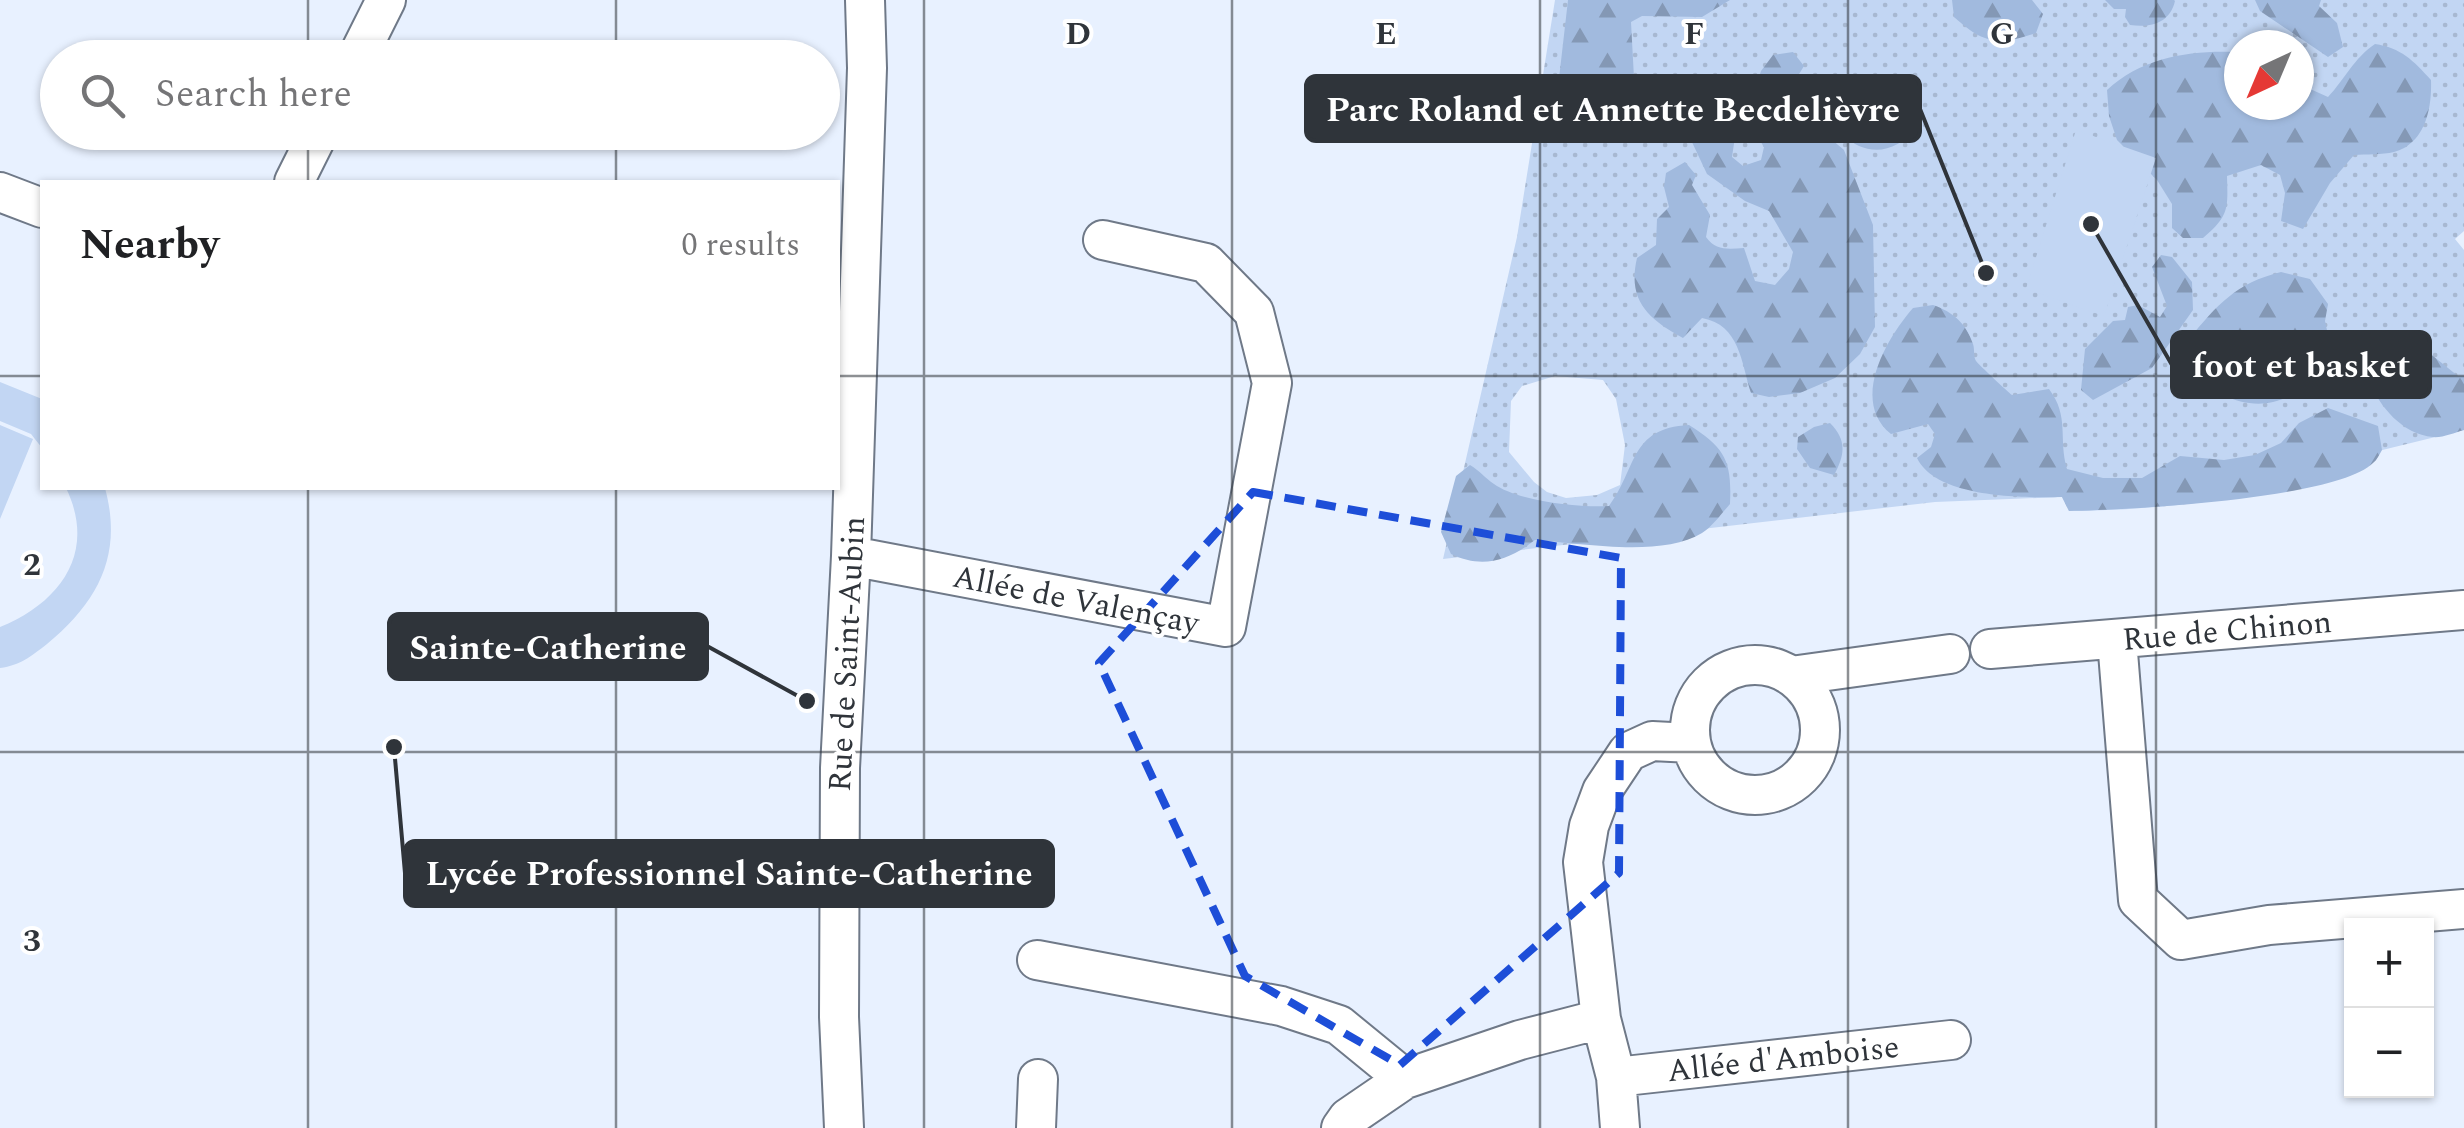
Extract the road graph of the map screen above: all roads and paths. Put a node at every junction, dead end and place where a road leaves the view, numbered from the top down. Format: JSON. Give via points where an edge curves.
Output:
{"nodes":[{"id":1,"x":385,"y":0,"type":"edge"},
{"id":2,"x":865,"y":0,"type":"edge"},
{"id":3,"x":366,"y":40,"type":"edge"},
{"id":4,"x":311,"y":150,"type":"edge"},
{"id":5,"x":295,"y":180,"type":"edge"},
{"id":6,"x":0,"y":192,"type":"edge"},
{"id":7,"x":40,"y":207,"type":"edge"},
{"id":8,"x":1103,"y":240,"type":"dead end"},
{"id":9,"x":852,"y":556,"type":"junction"},
{"id":10,"x":2464,"y":610,"type":"edge"},
{"id":11,"x":2117,"y":640,"type":"junction"},
{"id":12,"x":1990,"y":649,"type":"dead end"},
{"id":13,"x":1950,"y":654,"type":"dead end"},
{"id":14,"x":1791,"y":676,"type":"junction"},
{"id":15,"x":1691,"y":743,"type":"junction"},
{"id":16,"x":2464,"y":910,"type":"edge"},
{"id":17,"x":1038,"y":960,"type":"dead end"},
{"id":18,"x":1600,"y":1019,"type":"junction"},
{"id":19,"x":1951,"y":1040,"type":"dead end"},
{"id":20,"x":1616,"y":1077,"type":"junction"},
{"id":21,"x":1038,"y":1079,"type":"dead end"},
{"id":22,"x":1404,"y":1079,"type":"junction"},
{"id":23,"x":844,"y":1128,"type":"edge"},
{"id":24,"x":1036,"y":1128,"type":"edge"},
{"id":25,"x":1341,"y":1128,"type":"edge"},
{"id":26,"x":1620,"y":1128,"type":"edge"}],
"edges":[{"from":1,"to":3,"type":"street"},
{"from":2,"to":9,"type":"street","name":"Rue de Saint-Aubin"},
{"from":4,"to":5,"type":"street"},
{"from":6,"to":7,"type":"street"},
{"from":8,"to":9,"type":"street","name":"Allée de Valençay","via":[[1206,263],[1254,312],[1272,383],[1226,627]]},
{"from":9,"to":23,"type":"street","name":"Rue de Saint-Aubin","via":[[840,768]]},
{"from":10,"to":11,"type":"street","name":"Rue de Chinon"},
{"from":11,"to":12,"type":"street","name":"Rue de Chinon"},
{"from":11,"to":16,"type":"street","via":[[2138,900],[2181,940],[2269,925]]},
{"from":13,"to":14,"type":"street"},
{"from":14,"to":15,"type":"street","via":[[1748,665],[1727,671],[1696,701]]},
{"from":14,"to":15,"type":"street","via":[[1813,702],[1820,736],[1801,777],[1782,790],[1736,793],[1700,765]]},
{"from":15,"to":18,"type":"street","via":[[1652,741],[1628,752],[1602,791],[1590,826],[1583,862]]},
{"from":17,"to":22,"type":"street","via":[[1282,1006],[1339,1025]]},
{"from":18,"to":20,"type":"street"},
{"from":18,"to":22,"type":"street"},
{"from":19,"to":20,"type":"street","name":"Allée d'Amboise"},
{"from":20,"to":26,"type":"street"},
{"from":21,"to":24,"type":"street"},
{"from":22,"to":25,"type":"street"}]}
